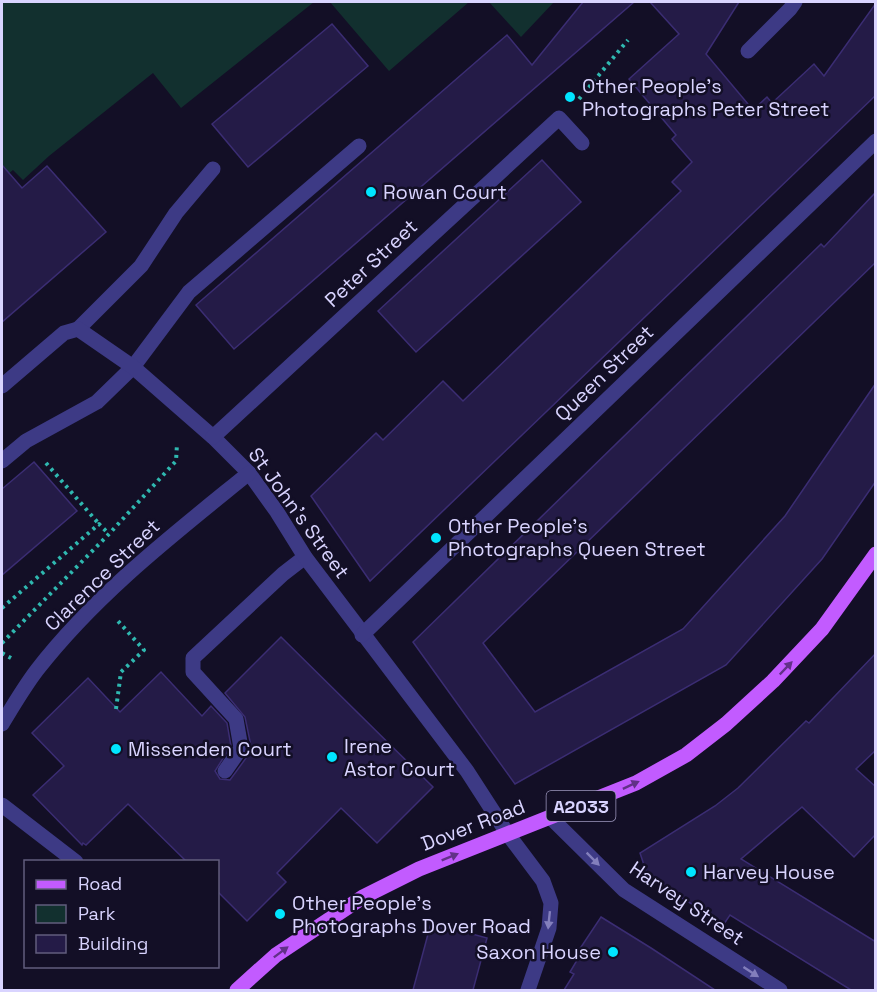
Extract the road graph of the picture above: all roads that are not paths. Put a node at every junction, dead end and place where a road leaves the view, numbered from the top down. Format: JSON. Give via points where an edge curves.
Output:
{"nodes":[{"id":1,"x":795,"y":2,"type":"edge"},
{"id":2,"x":748,"y":51,"type":"dead end"},
{"id":3,"x":876,"y":141,"type":"edge"},
{"id":4,"x":582,"y":143,"type":"dead end"},
{"id":5,"x":359,"y":146,"type":"dead end"},
{"id":6,"x":213,"y":169,"type":"dead end"},
{"id":7,"x":78,"y":329,"type":"junction"},
{"id":8,"x":133,"y":367,"type":"junction"},
{"id":9,"x":2,"y":386,"type":"edge"},
{"id":10,"x":213,"y":436,"type":"junction"},
{"id":11,"x":2,"y":461,"type":"edge"},
{"id":12,"x":249,"y":473,"type":"junction"},
{"id":13,"x":876,"y":554,"type":"edge"},
{"id":14,"x":305,"y":557,"type":"junction"},
{"id":15,"x":362,"y":634,"type":"junction"},
{"id":16,"x":2,"y":724,"type":"edge"},
{"id":17,"x":225,"y":771,"type":"dead end"},
{"id":18,"x":2,"y":805,"type":"edge"},
{"id":19,"x":551,"y":818,"type":"junction"},
{"id":20,"x":507,"y":833,"type":"junction"},
{"id":21,"x":75,"y":860,"type":"edge"},
{"id":22,"x":237,"y":990,"type":"edge"},
{"id":23,"x":528,"y":990,"type":"edge"},
{"id":24,"x":780,"y":990,"type":"edge"}],
"edges":[{"from":1,"to":2,"type":"street"},
{"from":3,"to":15,"type":"street","name":"Queen Street"},
{"from":4,"to":10,"type":"street","name":"Peter Street","via":[[559,118]]},
{"from":5,"to":8,"type":"street","via":[[189,292]]},
{"from":6,"to":7,"type":"street","via":[[176,213],[141,266]]},
{"from":7,"to":8,"type":"street","name":"St John's Street"},
{"from":7,"to":9,"type":"street","via":[[64,333]]},
{"from":8,"to":10,"type":"street","name":"St John's Street"},
{"from":8,"to":11,"type":"street","via":[[97,402],[26,441]]},
{"from":10,"to":12,"type":"street","name":"St John's Street"},
{"from":12,"to":14,"type":"street","name":"St John's Street"},
{"from":12,"to":16,"type":"street","name":"Clarence Street","via":[[154,549],[82,617],[36,671]]},
{"from":19,"to":13,"type":"main road","name":"Dover Road","number":"A2033","one_way":true,"via":[[636,783],[686,755],[726,724],[822,629]]},
{"from":14,"to":15,"type":"street","name":"St John's Street"},
{"from":14,"to":17,"type":"street","via":[[193,658],[192,672],[236,719],[240,748]]},
{"from":15,"to":20,"type":"street","name":"St John's Street","via":[[467,771]]},
{"from":18,"to":21,"type":"street"},
{"from":19,"to":20,"type":"main road","name":"Dover Road","number":"A2033"},
{"from":19,"to":24,"type":"street","name":"Harvey Street","one_way":true,"via":[[624,890]]},
{"from":22,"to":20,"type":"main road","name":"Dover Road","number":"A2033","one_way":true,"via":[[276,955],[363,897]]},
{"from":20,"to":23,"type":"street","name":"St John's Street","one_way":true,"via":[[543,881],[551,903],[549,928]]}]}
